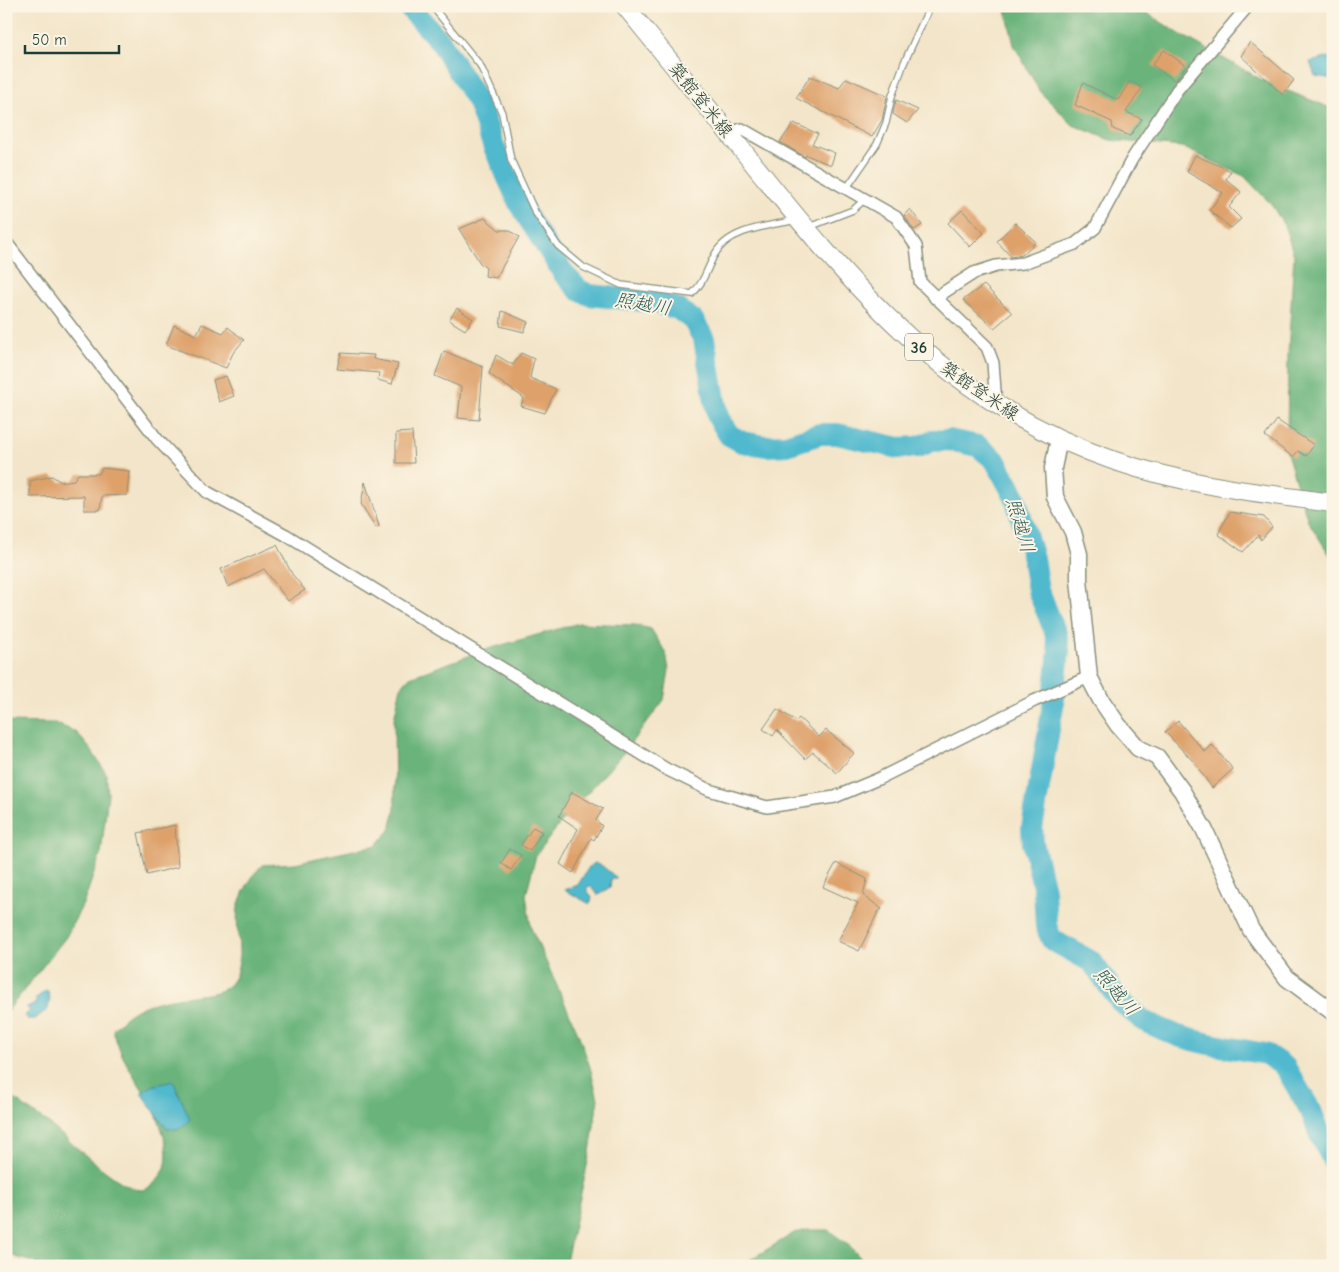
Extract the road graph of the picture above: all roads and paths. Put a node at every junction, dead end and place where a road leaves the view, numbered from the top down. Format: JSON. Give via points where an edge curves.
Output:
{"nodes":[{"id":1,"x":432,"y":6,"type":"edge"},
{"id":2,"x":625,"y":6,"type":"edge"},
{"id":3,"x":930,"y":6,"type":"edge"},
{"id":4,"x":1248,"y":6,"type":"edge"},
{"id":5,"x":729,"y":133,"type":"junction"},
{"id":6,"x":846,"y":189,"type":"junction"},
{"id":7,"x":864,"y":200,"type":"junction"},
{"id":8,"x":802,"y":224,"type":"junction"},
{"id":9,"x":6,"y":242,"type":"edge"},
{"id":10,"x":935,"y":298,"type":"junction"},
{"id":11,"x":996,"y":405,"type":"junction"},
{"id":12,"x":1059,"y":439,"type":"junction"},
{"id":13,"x":1333,"y":503,"type":"edge"},
{"id":14,"x":1089,"y":677,"type":"junction"},
{"id":15,"x":1333,"y":1012,"type":"edge"}],
"edges":[{"from":1,"to":8,"type":"lane","via":[[480,65],[502,113],[511,160],[535,212],[558,246],[583,267],[622,285],[692,294],[700,286],[716,252],[728,240],[745,232]]},
{"from":2,"to":5,"type":"main road","name":"築館登米線","number":"36"},
{"from":3,"to":6,"type":"lane","via":[[904,63],[880,137]]},
{"from":4,"to":10,"type":"street","via":[[1177,90],[1132,159],[1095,228],[1075,244],[1023,263],[974,273]]},
{"from":5,"to":6,"type":"street","via":[[742,129]]},
{"from":5,"to":8,"type":"main road","name":"築館登米線","number":"36"},
{"from":6,"to":7,"type":"street"},
{"from":7,"to":8,"type":"lane","via":[[853,210]]},
{"from":7,"to":10,"type":"street","via":[[896,217],[908,232],[916,246],[920,282]]},
{"from":8,"to":11,"type":"main road","name":"築館登米線","number":"36","via":[[888,319],[928,356]]},
{"from":9,"to":14,"type":"street","via":[[157,439],[207,492],[286,535],[666,769],[709,790],[767,807],[835,797]]},
{"from":10,"to":11,"type":"street","via":[[988,348]]},
{"from":11,"to":12,"type":"main road","name":"築館登米線","number":"36"},
{"from":12,"to":13,"type":"main road","name":"築館登米線","number":"36","via":[[1115,461],[1176,479]]},
{"from":12,"to":14,"type":"street","via":[[1053,468],[1055,497],[1080,554]]},
{"from":14,"to":15,"type":"street","via":[[1118,725],[1138,748],[1157,757],[1182,791],[1204,829],[1251,930],[1287,978]]}]}
